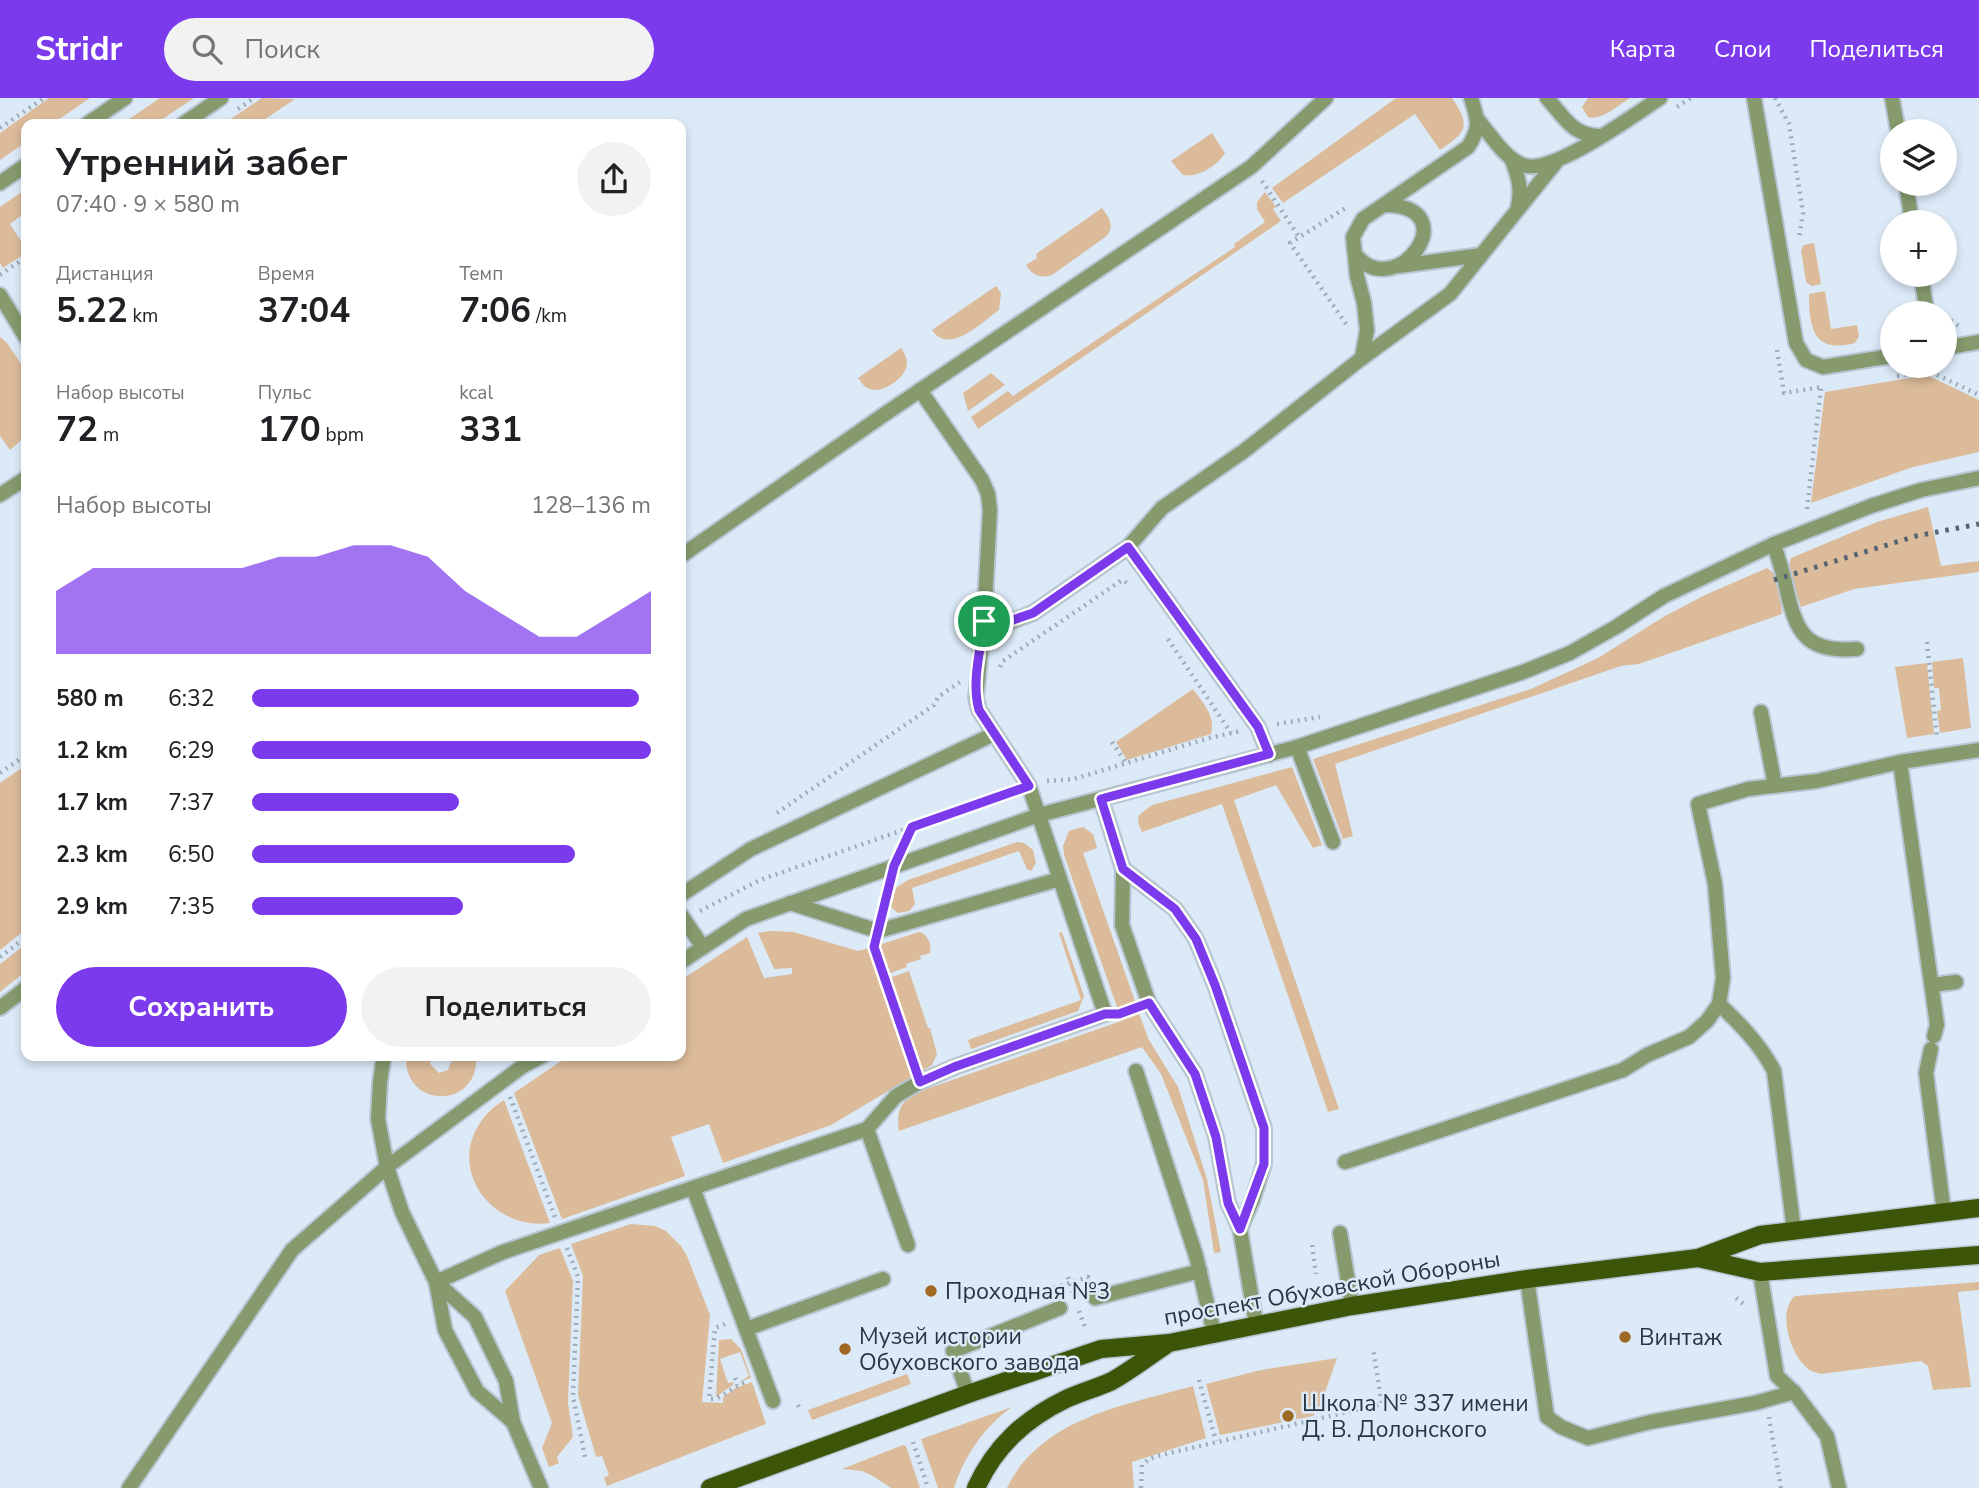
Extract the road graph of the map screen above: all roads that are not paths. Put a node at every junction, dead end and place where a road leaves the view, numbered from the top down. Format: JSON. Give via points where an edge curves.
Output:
{"nodes":[{"id":1,"x":125,"y":98,"type":"edge"},
{"id":2,"x":221,"y":98,"type":"edge"},
{"id":3,"x":1326,"y":98,"type":"edge"},
{"id":4,"x":1471,"y":98,"type":"edge"},
{"id":5,"x":1547,"y":98,"type":"edge"},
{"id":6,"x":1660,"y":98,"type":"edge"},
{"id":7,"x":1754,"y":98,"type":"edge"},
{"id":8,"x":1892,"y":98,"type":"edge"},
{"id":9,"x":94,"y":119,"type":"edge"},
{"id":10,"x":190,"y":119,"type":"edge"},
{"id":11,"x":1896,"y":119,"type":"edge"},
{"id":12,"x":1478,"y":120,"type":"junction"},
{"id":13,"x":1600,"y":136,"type":"junction"},
{"id":14,"x":1500,"y":146,"type":"junction"},
{"id":15,"x":1468,"y":147,"type":"junction"},
{"id":16,"x":1512,"y":160,"type":"junction"},
{"id":17,"x":1556,"y":162,"type":"junction"},
{"id":18,"x":21,"y":169,"type":"edge"},
{"id":19,"x":0,"y":183,"type":"edge"},
{"id":20,"x":1384,"y":205,"type":"junction"},
{"id":21,"x":1517,"y":210,"type":"junction"},
{"id":22,"x":1355,"y":254,"type":"junction"},
{"id":23,"x":1481,"y":256,"type":"junction"},
{"id":24,"x":1394,"y":267,"type":"junction"},
{"id":25,"x":2,"y":303,"type":"edge"},
{"id":26,"x":21,"y":331,"type":"edge"},
{"id":27,"x":1979,"y":342,"type":"edge"},
{"id":28,"x":1957,"y":346,"type":"edge"},
{"id":29,"x":1362,"y":358,"type":"junction"},
{"id":30,"x":1880,"y":358,"type":"edge"},
{"id":31,"x":920,"y":390,"type":"junction"},
{"id":32,"x":1979,"y":478,"type":"edge"},
{"id":33,"x":21,"y":481,"type":"edge"},
{"id":34,"x":0,"y":495,"type":"edge"},
{"id":35,"x":1773,"y":544,"type":"junction"},
{"id":36,"x":1128,"y":547,"type":"junction"},
{"id":37,"x":686,"y":553,"type":"edge"},
{"id":38,"x":984,"y":621,"type":"junction"},
{"id":39,"x":1857,"y":649,"type":"dead end"},
{"id":40,"x":1761,"y":712,"type":"dead end"},
{"id":41,"x":994,"y":734,"type":"junction"},
{"id":42,"x":1297,"y":747,"type":"junction"},
{"id":43,"x":1979,"y":750,"type":"edge"},
{"id":44,"x":1269,"y":754,"type":"junction"},
{"id":45,"x":1900,"y":762,"type":"junction"},
{"id":46,"x":1775,"y":786,"type":"junction"},
{"id":47,"x":1101,"y":799,"type":"junction"},
{"id":48,"x":1038,"y":815,"type":"junction"},
{"id":49,"x":1333,"y":842,"type":"dead end"},
{"id":50,"x":1123,"y":869,"type":"junction"},
{"id":51,"x":1060,"y":879,"type":"junction"},
{"id":52,"x":686,"y":892,"type":"edge"},
{"id":53,"x":790,"y":904,"type":"junction"},
{"id":54,"x":686,"y":923,"type":"edge"},
{"id":55,"x":703,"y":947,"type":"junction"},
{"id":56,"x":686,"y":959,"type":"edge"},
{"id":57,"x":1956,"y":982,"type":"dead end"},
{"id":58,"x":1932,"y":985,"type":"junction"},
{"id":59,"x":21,"y":992,"type":"edge"},
{"id":60,"x":1719,"y":1004,"type":"junction"},
{"id":61,"x":0,"y":1008,"type":"edge"},
{"id":62,"x":383,"y":1061,"type":"edge"},
{"id":63,"x":519,"y":1061,"type":"edge"},
{"id":64,"x":1136,"y":1071,"type":"dead end"},
{"id":65,"x":867,"y":1129,"type":"junction"},
{"id":66,"x":1345,"y":1162,"type":"dead end"},
{"id":67,"x":387,"y":1167,"type":"junction"},
{"id":68,"x":693,"y":1188,"type":"junction"},
{"id":69,"x":1979,"y":1208,"type":"edge"},
{"id":70,"x":1944,"y":1213,"type":"junction"},
{"id":71,"x":1240,"y":1229,"type":"junction"},
{"id":72,"x":1794,"y":1231,"type":"junction"},
{"id":73,"x":1339,"y":1233,"type":"dead end"},
{"id":74,"x":908,"y":1245,"type":"dead end"},
{"id":75,"x":1979,"y":1255,"type":"edge"},
{"id":76,"x":1698,"y":1258,"type":"junction"},
{"id":77,"x":1200,"y":1271,"type":"junction"},
{"id":78,"x":1760,"y":1272,"type":"junction"},
{"id":79,"x":883,"y":1279,"type":"dead end"},
{"id":80,"x":1527,"y":1279,"type":"junction"},
{"id":81,"x":436,"y":1282,"type":"junction"},
{"id":82,"x":1095,"y":1298,"type":"road end"},
{"id":83,"x":1352,"y":1306,"type":"junction"},
{"id":84,"x":1060,"y":1308,"type":"road end"},
{"id":85,"x":743,"y":1323,"type":"junction"},
{"id":86,"x":1256,"y":1324,"type":"junction"},
{"id":87,"x":1214,"y":1333,"type":"junction"},
{"id":88,"x":1169,"y":1343,"type":"junction"},
{"id":89,"x":1794,"y":1392,"type":"junction"},
{"id":90,"x":968,"y":1394,"type":"junction"},
{"id":91,"x":773,"y":1401,"type":"dead end"},
{"id":92,"x":513,"y":1422,"type":"junction"},
{"id":93,"x":129,"y":1488,"type":"edge"},
{"id":94,"x":541,"y":1488,"type":"edge"},
{"id":95,"x":710,"y":1488,"type":"edge"},
{"id":96,"x":976,"y":1488,"type":"edge"},
{"id":97,"x":1839,"y":1488,"type":"edge"}],
"edges":[{"from":1,"to":9,"type":"lane"},
{"from":2,"to":10,"type":"lane"},
{"from":3,"to":31,"type":"lane","via":[[1251,167]]},
{"from":4,"to":12,"type":"lane"},
{"from":5,"to":13,"type":"lane","via":[[1582,134]]},
{"from":6,"to":13,"type":"lane"},
{"from":7,"to":30,"type":"lane","via":[[1796,343],[1806,360],[1823,366]]},
{"from":8,"to":11,"type":"lane"},
{"from":12,"to":14,"type":"lane"},
{"from":12,"to":15,"type":"lane","via":[[1477,134]]},
{"from":13,"to":17,"type":"lane"},
{"from":14,"to":15,"type":"lane"},
{"from":14,"to":16,"type":"lane"},
{"from":15,"to":20,"type":"lane"},
{"from":16,"to":17,"type":"lane","via":[[1533,168]]},
{"from":16,"to":21,"type":"lane","via":[[1521,192]]},
{"from":17,"to":21,"type":"lane"},
{"from":18,"to":19,"type":"lane"},
{"from":20,"to":22,"type":"lane","via":[[1363,219],[1353,237]]},
{"from":20,"to":24,"type":"lane","via":[[1404,205],[1424,227],[1422,243]]},
{"from":21,"to":23,"type":"lane"},
{"from":22,"to":24,"type":"lane","via":[[1363,264]]},
{"from":22,"to":29,"type":"lane","via":[[1367,331]]},
{"from":23,"to":24,"type":"lane"},
{"from":23,"to":29,"type":"lane","via":[[1450,294]]},
{"from":25,"to":26,"type":"lane"},
{"from":27,"to":28,"type":"lane"},
{"from":29,"to":36,"type":"lane","via":[[1244,451],[1162,508]]},
{"from":31,"to":37,"type":"lane"},
{"from":31,"to":38,"type":"lane","via":[[988,494]]},
{"from":32,"to":35,"type":"lane","via":[[1871,506]]},
{"from":33,"to":34,"type":"lane"},
{"from":35,"to":39,"type":"lane","via":[[1797,628],[1822,648]]},
{"from":35,"to":42,"type":"lane","via":[[1664,596],[1570,653]]},
{"from":36,"to":38,"type":"lane","via":[[1033,613],[1007,622]]},
{"from":36,"to":44,"type":"lane","via":[[1258,727]]},
{"from":38,"to":41,"type":"lane","via":[[976,698]]},
{"from":40,"to":46,"type":"lane"},
{"from":41,"to":48,"type":"lane","via":[[1029,786]]},
{"from":41,"to":52,"type":"lane","via":[[751,849]]},
{"from":42,"to":44,"type":"lane"},
{"from":42,"to":49,"type":"lane"},
{"from":43,"to":45,"type":"lane"},
{"from":44,"to":47,"type":"lane"},
{"from":45,"to":46,"type":"lane"},
{"from":45,"to":58,"type":"lane"},
{"from":46,"to":60,"type":"lane","via":[[1698,804],[1716,884],[1723,978]]},
{"from":47,"to":48,"type":"lane"},
{"from":47,"to":50,"type":"lane"},
{"from":48,"to":51,"type":"lane"},
{"from":48,"to":53,"type":"lane"},
{"from":50,"to":71,"type":"lane","via":[[1122,925],[1149,1003],[1195,1074],[1216,1137],[1228,1203]]},
{"from":50,"to":71,"type":"lane","via":[[1175,909],[1196,939],[1260,1115],[1264,1164]]},
{"from":51,"to":53,"type":"lane","via":[[878,931]]},
{"from":51,"to":65,"type":"lane","via":[[1105,1014],[920,1082],[896,1097]]},
{"from":53,"to":55,"type":"lane","via":[[747,919]]},
{"from":54,"to":55,"type":"lane"},
{"from":55,"to":56,"type":"lane"},
{"from":57,"to":58,"type":"lane"},
{"from":58,"to":70,"type":"lane","via":[[1937,1025],[1926,1073]]},
{"from":59,"to":61,"type":"lane"},
{"from":60,"to":66,"type":"lane","via":[[1689,1037],[1623,1070]]},
{"from":60,"to":72,"type":"lane","via":[[1746,1029],[1774,1071]]},
{"from":62,"to":67,"type":"lane","via":[[379,1119]]},
{"from":63,"to":67,"type":"lane"},
{"from":64,"to":77,"type":"lane"},
{"from":65,"to":68,"type":"lane"},
{"from":65,"to":74,"type":"lane"},
{"from":67,"to":81,"type":"lane","via":[[402,1212]]},
{"from":67,"to":93,"type":"lane","via":[[292,1250]]},
{"from":68,"to":81,"type":"lane","via":[[503,1252]]},
{"from":68,"to":85,"type":"lane"},
{"from":69,"to":70,"type":"main road","name":"проспект Обуховской Обороны"},
{"from":70,"to":72,"type":"main road","name":"проспект Обуховской Обороны"},
{"from":71,"to":86,"type":"lane"},
{"from":72,"to":76,"type":"main road","name":"проспект Обуховской Обороны","via":[[1760,1236]]},
{"from":73,"to":83,"type":"lane"},
{"from":75,"to":78,"type":"main road"},
{"from":76,"to":78,"type":"main road"},
{"from":76,"to":80,"type":"main road","name":"проспект Обуховской Обороны"},
{"from":77,"to":82,"type":"lane"},
{"from":77,"to":87,"type":"lane"},
{"from":78,"to":89,"type":"lane","via":[[1777,1376]]},
{"from":79,"to":85,"type":"lane"},
{"from":80,"to":83,"type":"main road","name":"проспект Обуховской Обороны"},
{"from":80,"to":89,"type":"lane","via":[[1547,1417],[1561,1427],[1588,1438]]},
{"from":81,"to":92,"type":"lane","via":[[475,1317],[506,1381]]},
{"from":81,"to":92,"type":"lane","via":[[445,1330],[477,1391]]},
{"from":83,"to":86,"type":"main road","name":"проспект Обуховской Обороны"},
{"from":84,"to":90,"type":"lane","via":[[953,1351]]},
{"from":85,"to":91,"type":"lane"},
{"from":86,"to":87,"type":"main road","name":"проспект Обуховской Обороны"},
{"from":87,"to":88,"type":"main road","name":"проспект Обуховской Обороны"},
{"from":88,"to":90,"type":"main road","name":"проспект Обуховской Обороны","via":[[1101,1349]]},
{"from":88,"to":96,"type":"main road","via":[[1111,1381],[1066,1399],[1014,1431],[988,1463]]},
{"from":89,"to":97,"type":"lane","via":[[1827,1436]]},
{"from":90,"to":95,"type":"main road","name":"проспект Обуховской Обороны"},
{"from":92,"to":94,"type":"lane"}]}
